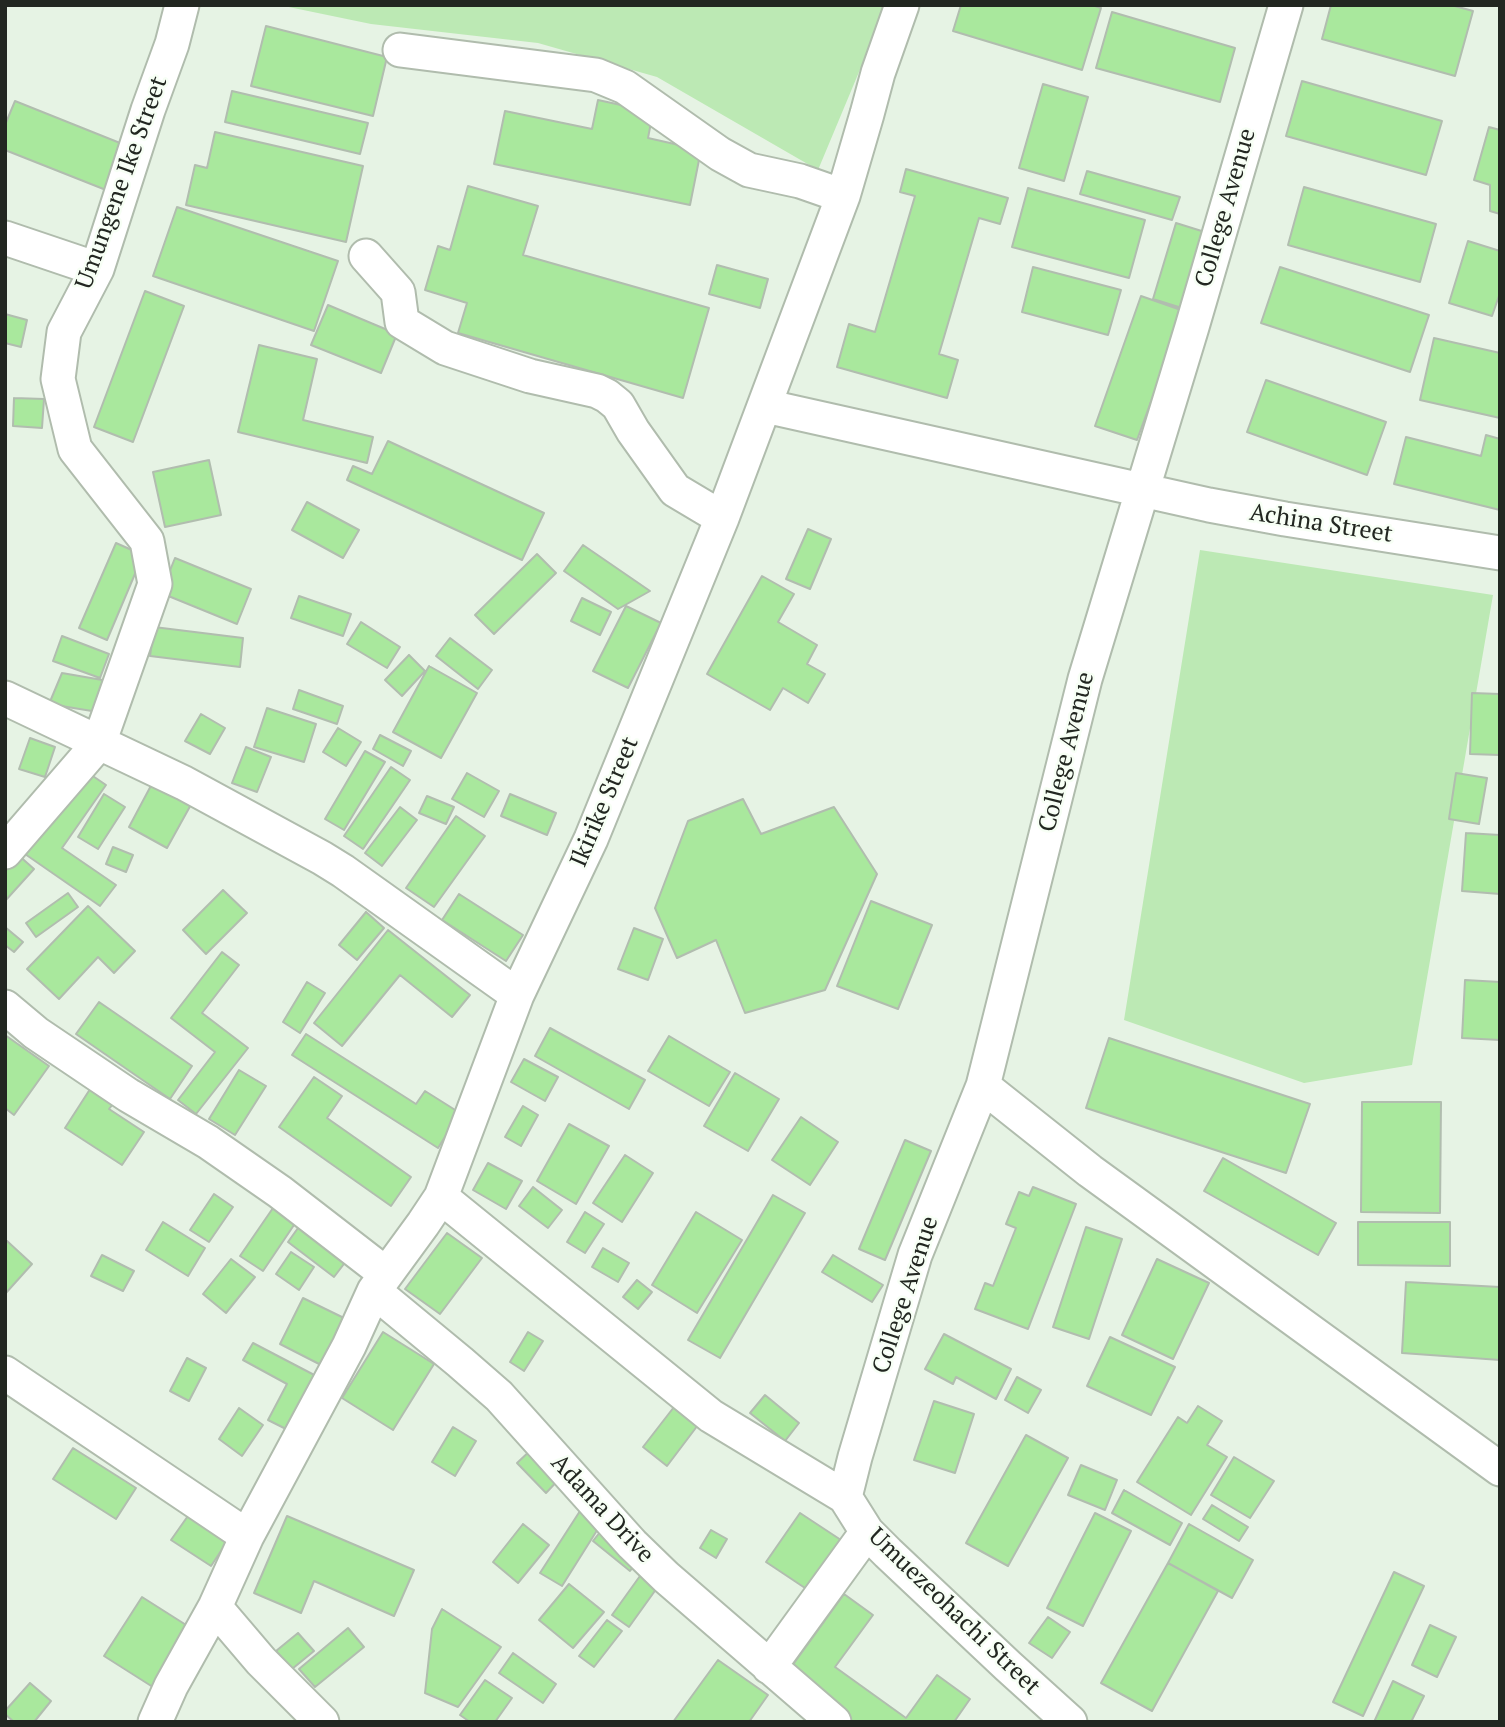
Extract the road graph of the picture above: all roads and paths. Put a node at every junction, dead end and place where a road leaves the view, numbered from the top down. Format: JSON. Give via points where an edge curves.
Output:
{"nodes":[{"id":1,"x":182,"y":5,"type":"edge"},
{"id":2,"x":902,"y":5,"type":"edge"},
{"id":3,"x":1286,"y":5,"type":"edge"},
{"id":4,"x":400,"y":50,"type":"dead end"},
{"id":5,"x":843,"y":196,"type":"junction"},
{"id":6,"x":5,"y":238,"type":"edge"},
{"id":7,"x":366,"y":256,"type":"dead end"},
{"id":8,"x":97,"y":269,"type":"junction"},
{"id":9,"x":765,"y":406,"type":"junction"},
{"id":10,"x":1142,"y":489,"type":"junction"},
{"id":11,"x":722,"y":518,"type":"junction"},
{"id":12,"x":1500,"y":553,"type":"edge"},
{"id":13,"x":5,"y":698,"type":"edge"},
{"id":14,"x":99,"y":743,"type":"junction"},
{"id":15,"x":5,"y":852,"type":"edge"},
{"id":16,"x":517,"y":995,"type":"junction"},
{"id":17,"x":5,"y":1007,"type":"edge"},
{"id":18,"x":983,"y":1086,"type":"junction"},
{"id":19,"x":441,"y":1197,"type":"junction"},
{"id":20,"x":380,"y":1283,"type":"junction"},
{"id":21,"x":5,"y":1373,"type":"edge"},
{"id":22,"x":1500,"y":1469,"type":"edge"},
{"id":23,"x":845,"y":1497,"type":"junction"},
{"id":24,"x":867,"y":1532,"type":"junction"},
{"id":25,"x":247,"y":1536,"type":"junction"},
{"id":26,"x":215,"y":1607,"type":"junction"},
{"id":27,"x":769,"y":1667,"type":"junction"},
{"id":28,"x":155,"y":1722,"type":"edge"},
{"id":29,"x":322,"y":1722,"type":"edge"},
{"id":30,"x":834,"y":1722,"type":"edge"},
{"id":31,"x":1070,"y":1722,"type":"edge"}],
"edges":[{"from":1,"to":8,"type":"street","name":"Umungene Ike Street"},
{"from":2,"to":5,"type":"street","name":"Ikirike Street"},
{"from":3,"to":10,"type":"street","name":"College Avenue"},
{"from":4,"to":5,"type":"street","via":[[596,75],[625,87],[749,170],[800,180]]},
{"from":5,"to":9,"type":"street","name":"Ikirike Street"},
{"from":6,"to":8,"type":"street"},
{"from":7,"to":11,"type":"street","via":[[398,292],[402,322],[445,348],[607,396],[618,405],[675,490]]},
{"from":8,"to":14,"type":"street","name":"Umungene Ike Street","via":[[64,332],[58,379],[75,449],[146,541],[155,584]]},
{"from":9,"to":10,"type":"street","name":"Achina Street"},
{"from":9,"to":11,"type":"street","name":"Ikirike Street"},
{"from":10,"to":12,"type":"street","name":"Achina Street","via":[[1285,520]]},
{"from":10,"to":18,"type":"street","name":"College Avenue","via":[[1085,679]]},
{"from":11,"to":16,"type":"street","name":"Ikirike Street","via":[[591,839]]},
{"from":13,"to":14,"type":"street"},
{"from":14,"to":15,"type":"street"},
{"from":14,"to":16,"type":"street","via":[[322,858]]},
{"from":16,"to":19,"type":"street","name":"Ikirike Street"},
{"from":17,"to":20,"type":"street","name":"Adama Drive","via":[[36,1033],[208,1142],[306,1211]]},
{"from":18,"to":22,"type":"street","via":[[1090,1171]]},
{"from":18,"to":23,"type":"street","name":"College Avenue","via":[[915,1255]]},
{"from":19,"to":20,"type":"street","name":"Ikirike Street"},
{"from":19,"to":23,"type":"street","via":[[710,1416]]},
{"from":20,"to":25,"type":"street","name":"Ikirike Street"},
{"from":20,"to":27,"type":"street","name":"Adama Drive","via":[[499,1396],[632,1544]]},
{"from":21,"to":25,"type":"street"},
{"from":23,"to":24,"type":"street","name":"Umuezeohachi Street"},
{"from":24,"to":27,"type":"street"},
{"from":24,"to":31,"type":"street","name":"Umuezeohachi Street"},
{"from":25,"to":26,"type":"street","name":"Ikirike Street"},
{"from":26,"to":28,"type":"street","name":"Ikirike Street"},
{"from":26,"to":29,"type":"street"},
{"from":27,"to":30,"type":"street","name":"Adama Drive"}]}
